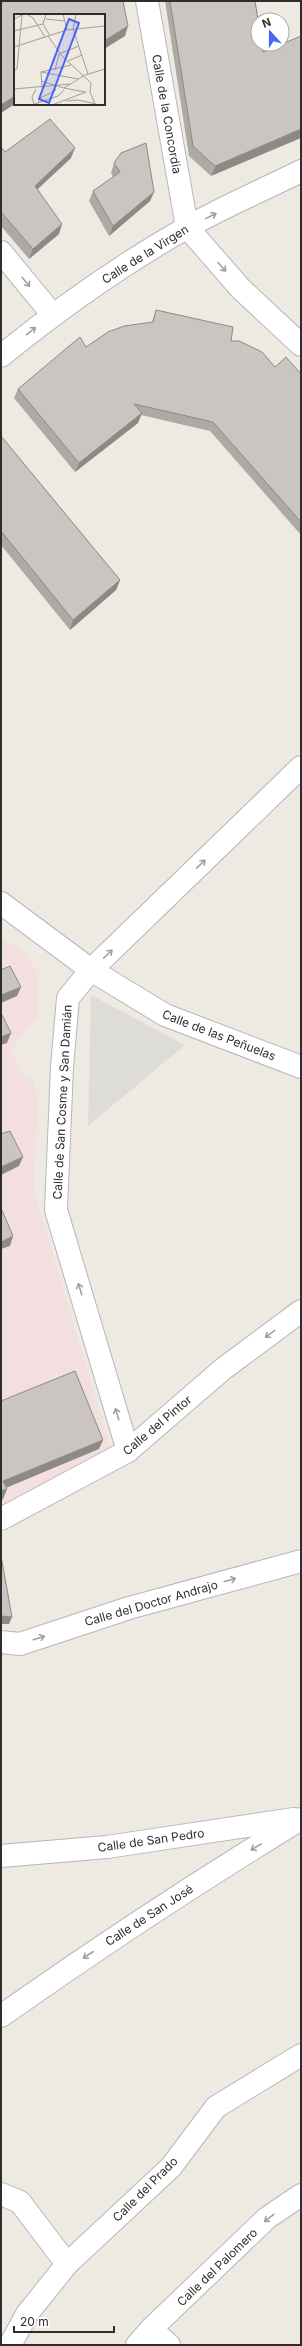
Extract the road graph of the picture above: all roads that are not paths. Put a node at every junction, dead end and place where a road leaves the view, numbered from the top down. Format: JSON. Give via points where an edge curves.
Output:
{"nodes":[{"id":1,"x":147,"y":1,"type":"edge"},
{"id":2,"x":301,"y":171,"type":"edge"},
{"id":3,"x":187,"y":227,"type":"junction"},
{"id":4,"x":1,"y":252,"type":"edge"},
{"id":5,"x":52,"y":314,"type":"junction"},
{"id":6,"x":301,"y":345,"type":"edge"},
{"id":7,"x":1,"y":356,"type":"edge"},
{"id":8,"x":301,"y":767,"type":"edge"},
{"id":9,"x":1,"y":903,"type":"edge"},
{"id":10,"x":91,"y":970,"type":"junction"},
{"id":11,"x":301,"y":1067,"type":"edge"},
{"id":12,"x":301,"y":1311,"type":"edge"},
{"id":13,"x":128,"y":1451,"type":"junction"},
{"id":14,"x":1,"y":1519,"type":"edge"},
{"id":15,"x":301,"y":1561,"type":"edge"},
{"id":16,"x":1,"y":1642,"type":"edge"},
{"id":17,"x":301,"y":1818,"type":"edge"},
{"id":18,"x":1,"y":1856,"type":"edge"},
{"id":19,"x":1,"y":2016,"type":"edge"},
{"id":20,"x":301,"y":2055,"type":"edge"},
{"id":21,"x":1,"y":2194,"type":"edge"},
{"id":22,"x":301,"y":2195,"type":"edge"},
{"id":23,"x":67,"y":2264,"type":"junction"},
{"id":24,"x":144,"y":2337,"type":"edge"},
{"id":25,"x":10,"y":2345,"type":"edge"},
{"id":26,"x":169,"y":2345,"type":"edge"}],
"edges":[{"from":1,"to":3,"type":"street","name":"Calle de la Concordia"},
{"from":3,"to":2,"type":"street","name":"Calle de la Virgen","one_way":true},
{"from":3,"to":5,"type":"street","name":"Calle de la Virgen"},
{"from":3,"to":6,"type":"street","one_way":true,"via":[[241,289]]},
{"from":4,"to":5,"type":"street","one_way":true},
{"from":7,"to":5,"type":"street","name":"Calle de la Virgen","one_way":true},
{"from":10,"to":8,"type":"street","name":"Calle de San Cosme y San Damián","one_way":true},
{"from":9,"to":10,"type":"street","name":"Calle de las Peñuelas"},
{"from":10,"to":11,"type":"street","name":"Calle de las Peñuelas","via":[[164,1015]]},
{"from":13,"to":10,"type":"street","name":"Calle de San Cosme y San Damián","one_way":true,"via":[[56,1210],[68,998]]},
{"from":12,"to":13,"type":"street","name":"Calle del Pintor","one_way":true,"via":[[223,1368]]},
{"from":13,"to":14,"type":"street","name":"Calle del Pintor"},
{"from":16,"to":15,"type":"street","name":"Calle del Doctor Andrajo","one_way":true,"via":[[20,1644],[129,1608]]},
{"from":17,"to":18,"type":"street","name":"Calle de San Pedro","via":[[107,1847]]},
{"from":17,"to":19,"type":"street","name":"Calle de San José","one_way":true,"via":[[76,1963]]},
{"from":20,"to":23,"type":"street","name":"Calle del Prado","via":[[216,2107],[170,2167]]},
{"from":21,"to":23,"type":"street","via":[[20,2202]]},
{"from":22,"to":24,"type":"street","name":"Calle del Palomero","one_way":true,"via":[[268,2218]]},
{"from":23,"to":25,"type":"street","name":"Calle del Prado","via":[[27,2314]]},
{"from":24,"to":26,"type":"street"}]}
